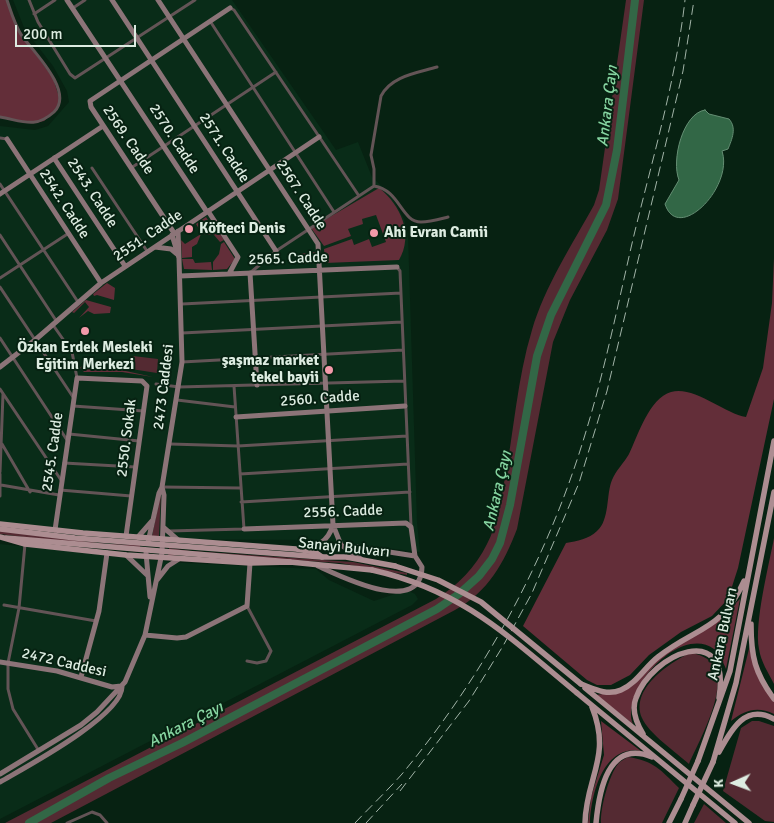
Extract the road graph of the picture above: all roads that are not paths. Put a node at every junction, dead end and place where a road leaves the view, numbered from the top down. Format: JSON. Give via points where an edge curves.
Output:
{"nodes":[{"id":1,"x":7,"y":0,"type":"edge"},
{"id":2,"x":29,"y":0,"type":"edge"},
{"id":3,"x":54,"y":0,"type":"edge"},
{"id":4,"x":67,"y":0,"type":"edge"},
{"id":5,"x":85,"y":0,"type":"edge"},
{"id":6,"x":112,"y":0,"type":"edge"},
{"id":7,"x":158,"y":0,"type":"edge"},
{"id":8,"x":195,"y":0,"type":"edge"},
{"id":9,"x":190,"y":2,"type":"edge"},
{"id":10,"x":73,"y":8,"type":"junction"},
{"id":11,"x":230,"y":8,"type":"joint"},
{"id":12,"x":34,"y":14,"type":"junction"},
{"id":13,"x":169,"y":17,"type":"junction"},
{"id":14,"x":210,"y":21,"type":"junction"},
{"id":15,"x":138,"y":38,"type":"junction"},
{"id":16,"x":184,"y":39,"type":"junction"},
{"id":17,"x":106,"y":58,"type":"junction"},
{"id":18,"x":152,"y":59,"type":"junction"},
{"id":19,"x":437,"y":67,"type":"dead end"},
{"id":20,"x":276,"y":72,"type":"junction"},
{"id":21,"x":120,"y":80,"type":"junction"},
{"id":22,"x":253,"y":87,"type":"junction"},
{"id":23,"x":227,"y":104,"type":"junction"},
{"id":24,"x":0,"y":117,"type":"edge"},
{"id":25,"x":103,"y":126,"type":"junction"},
{"id":26,"x":195,"y":126,"type":"junction"},
{"id":27,"x":319,"y":137,"type":"junction"},
{"id":28,"x":0,"y":138,"type":"edge"},
{"id":29,"x":7,"y":139,"type":"joint"},
{"id":30,"x":164,"y":146,"type":"junction"},
{"id":31,"x":296,"y":153,"type":"junction"},
{"id":32,"x":54,"y":158,"type":"junction"},
{"id":33,"x":92,"y":168,"type":"dead end"},
{"id":34,"x":131,"y":168,"type":"junction"},
{"id":35,"x":270,"y":169,"type":"junction"},
{"id":36,"x":30,"y":174,"type":"junction"},
{"id":37,"x":0,"y":184,"type":"edge"},
{"id":38,"x":374,"y":186,"type":"junction"},
{"id":39,"x":237,"y":191,"type":"junction"},
{"id":40,"x":2,"y":192,"type":"edge"},
{"id":41,"x":359,"y":196,"type":"junction"},
{"id":42,"x":208,"y":211,"type":"junction"},
{"id":43,"x":334,"y":212,"type":"junction"},
{"id":44,"x":448,"y":217,"type":"dead end"},
{"id":45,"x":309,"y":228,"type":"junction"},
{"id":46,"x":68,"y":233,"type":"junction"},
{"id":47,"x":175,"y":233,"type":"junction"},
{"id":48,"x":0,"y":236,"type":"edge"},
{"id":49,"x":154,"y":247,"type":"junction"},
{"id":50,"x":43,"y":250,"type":"junction"},
{"id":51,"x":276,"y":250,"type":"junction"},
{"id":52,"x":148,"y":251,"type":"junction"},
{"id":53,"x":178,"y":256,"type":"junction"},
{"id":54,"x":20,"y":265,"type":"junction"},
{"id":55,"x":125,"y":266,"type":"junction"},
{"id":56,"x":397,"y":267,"type":"joint"},
{"id":57,"x":320,"y":270,"type":"junction"},
{"id":58,"x":250,"y":273,"type":"junction"},
{"id":59,"x":228,"y":274,"type":"junction"},
{"id":60,"x":180,"y":276,"type":"junction"},
{"id":61,"x":0,"y":278,"type":"edge"},
{"id":62,"x":101,"y":283,"type":"junction"},
{"id":63,"x":0,"y":287,"type":"edge"},
{"id":64,"x":401,"y":294,"type":"junction"},
{"id":65,"x":322,"y":297,"type":"junction"},
{"id":66,"x":252,"y":301,"type":"junction"},
{"id":67,"x":78,"y":302,"type":"junction"},
{"id":68,"x":182,"y":304,"type":"junction"},
{"id":69,"x":402,"y":322,"type":"junction"},
{"id":70,"x":55,"y":323,"type":"junction"},
{"id":71,"x":323,"y":326,"type":"junction"},
{"id":72,"x":254,"y":329,"type":"junction"},
{"id":73,"x":182,"y":333,"type":"junction"},
{"id":74,"x":0,"y":338,"type":"edge"},
{"id":75,"x":35,"y":340,"type":"junction"},
{"id":76,"x":404,"y":350,"type":"junction"},
{"id":77,"x":325,"y":354,"type":"junction"},
{"id":78,"x":13,"y":358,"type":"junction"},
{"id":79,"x":256,"y":358,"type":"junction"},
{"id":80,"x":182,"y":362,"type":"junction"},
{"id":81,"x":0,"y":367,"type":"edge"},
{"id":82,"x":77,"y":378,"type":"junction"},
{"id":83,"x":404,"y":381,"type":"junction"},
{"id":84,"x":326,"y":383,"type":"junction"},
{"id":85,"x":156,"y":384,"type":"dead end"},
{"id":86,"x":257,"y":385,"type":"junction"},
{"id":87,"x":234,"y":386,"type":"junction"},
{"id":88,"x":179,"y":387,"type":"junction"},
{"id":89,"x":0,"y":389,"type":"edge"},
{"id":90,"x":3,"y":394,"type":"junction"},
{"id":91,"x":73,"y":397,"type":"junction"},
{"id":92,"x":177,"y":400,"type":"junction"},
{"id":93,"x":72,"y":406,"type":"junction"},
{"id":94,"x":405,"y":406,"type":"junction"},
{"id":95,"x":235,"y":407,"type":"junction"},
{"id":96,"x":328,"y":411,"type":"junction"},
{"id":97,"x":144,"y":412,"type":"junction"},
{"id":98,"x":236,"y":417,"type":"junction"},
{"id":99,"x":407,"y":436,"type":"junction"},
{"id":100,"x":68,"y":437,"type":"junction"},
{"id":101,"x":140,"y":441,"type":"junction"},
{"id":102,"x":774,"y":441,"type":"edge"},
{"id":103,"x":330,"y":442,"type":"junction"},
{"id":104,"x":2,"y":443,"type":"junction"},
{"id":105,"x":170,"y":444,"type":"junction"},
{"id":106,"x":238,"y":446,"type":"junction"},
{"id":107,"x":64,"y":463,"type":"junction"},
{"id":108,"x":408,"y":464,"type":"junction"},
{"id":109,"x":136,"y":467,"type":"junction"},
{"id":110,"x":331,"y":471,"type":"junction"},
{"id":111,"x":0,"y":473,"type":"edge"},
{"id":112,"x":240,"y":474,"type":"junction"},
{"id":113,"x":61,"y":480,"type":"junction"},
{"id":114,"x":1,"y":483,"type":"edge"},
{"id":115,"x":162,"y":487,"type":"junction"},
{"id":116,"x":240,"y":488,"type":"junction"},
{"id":117,"x":30,"y":492,"type":"junction"},
{"id":118,"x":410,"y":492,"type":"junction"},
{"id":119,"x":774,"y":492,"type":"edge"},
{"id":120,"x":59,"y":493,"type":"junction"},
{"id":121,"x":0,"y":496,"type":"edge"},
{"id":122,"x":132,"y":496,"type":"junction"},
{"id":123,"x":333,"y":498,"type":"junction"},
{"id":124,"x":241,"y":502,"type":"junction"},
{"id":125,"x":154,"y":519,"type":"junction"},
{"id":126,"x":0,"y":524,"type":"edge"},
{"id":127,"x":333,"y":525,"type":"junction"},
{"id":128,"x":411,"y":526,"type":"junction"},
{"id":129,"x":163,"y":527,"type":"junction"},
{"id":130,"x":0,"y":529,"type":"edge"},
{"id":131,"x":244,"y":529,"type":"junction"},
{"id":132,"x":55,"y":530,"type":"junction"},
{"id":133,"x":168,"y":531,"type":"junction"},
{"id":134,"x":126,"y":536,"type":"junction"},
{"id":135,"x":3,"y":537,"type":"edge"},
{"id":136,"x":138,"y":537,"type":"junction"},
{"id":137,"x":149,"y":538,"type":"junction"},
{"id":138,"x":163,"y":539,"type":"junction"},
{"id":139,"x":180,"y":540,"type":"junction"},
{"id":140,"x":24,"y":544,"type":"junction"},
{"id":141,"x":357,"y":547,"type":"dead end"},
{"id":142,"x":296,"y":549,"type":"junction"},
{"id":143,"x":107,"y":553,"type":"junction"},
{"id":144,"x":125,"y":555,"type":"junction"},
{"id":145,"x":146,"y":556,"type":"junction"},
{"id":146,"x":322,"y":556,"type":"junction"},
{"id":147,"x":415,"y":556,"type":"junction"},
{"id":148,"x":161,"y":557,"type":"junction"},
{"id":149,"x":181,"y":558,"type":"junction"},
{"id":150,"x":361,"y":559,"type":"junction"},
{"id":151,"x":290,"y":562,"type":"junction"},
{"id":152,"x":250,"y":563,"type":"junction"},
{"id":153,"x":315,"y":564,"type":"junction"},
{"id":154,"x":748,"y":572,"type":"junction"},
{"id":155,"x":148,"y":576,"type":"junction"},
{"id":156,"x":155,"y":583,"type":"junction"},
{"id":157,"x":150,"y":600,"type":"junction"},
{"id":158,"x":4,"y":605,"type":"dead end"},
{"id":159,"x":247,"y":606,"type":"junction"},
{"id":160,"x":19,"y":608,"type":"junction"},
{"id":161,"x":751,"y":612,"type":"junction"},
{"id":162,"x":96,"y":621,"type":"junction"},
{"id":163,"x":145,"y":635,"type":"junction"},
{"id":164,"x":246,"y":661,"type":"dead end"},
{"id":165,"x":0,"y":662,"type":"edge"},
{"id":166,"x":8,"y":663,"type":"junction"},
{"id":167,"x":81,"y":677,"type":"junction"},
{"id":168,"x":581,"y":684,"type":"junction"},
{"id":169,"x":122,"y":686,"type":"junction"},
{"id":170,"x":774,"y":699,"type":"edge"},
{"id":171,"x":591,"y":706,"type":"junction"},
{"id":172,"x":715,"y":718,"type":"junction"},
{"id":173,"x":774,"y":719,"type":"edge"},
{"id":174,"x":648,"y":740,"type":"junction"},
{"id":175,"x":39,"y":751,"type":"junction"},
{"id":176,"x":660,"y":761,"type":"junction"},
{"id":177,"x":713,"y":762,"type":"junction"},
{"id":178,"x":0,"y":774,"type":"edge"},
{"id":179,"x":0,"y":782,"type":"edge"},
{"id":180,"x":67,"y":823,"type":"edge"},
{"id":181,"x":107,"y":823,"type":"edge"},
{"id":182,"x":585,"y":823,"type":"edge"},
{"id":183,"x":596,"y":823,"type":"edge"},
{"id":184,"x":669,"y":823,"type":"edge"},
{"id":185,"x":685,"y":823,"type":"edge"},
{"id":186,"x":735,"y":823,"type":"edge"},
{"id":187,"x":749,"y":823,"type":"edge"}],
"edges":[{"from":1,"to":24,"type":"street","via":[[21,34],[59,89],[60,100],[57,109],[44,121],[25,122]]},
{"from":2,"to":12,"type":"street"},
{"from":3,"to":12,"type":"street"},
{"from":4,"to":10,"type":"street","name":"2570. Cadde"},
{"from":5,"to":10,"type":"street"},
{"from":6,"to":15,"type":"street","name":"2571. Cadde"},
{"from":7,"to":13,"type":"street","name":"2567. Cadde"},
{"from":8,"to":9,"type":"street"},
{"from":9,"to":13,"type":"street"},
{"from":10,"to":17,"type":"street","name":"2570. Cadde"},
{"from":11,"to":14,"type":"street","name":"2569. Cadde"},
{"from":11,"to":20,"type":"street"},
{"from":12,"to":17,"type":"street","via":[[73,77]]},
{"from":13,"to":15,"type":"street"},
{"from":13,"to":16,"type":"street","name":"2567. Cadde"},
{"from":14,"to":16,"type":"street","name":"2569. Cadde"},
{"from":14,"to":22,"type":"street"},
{"from":15,"to":17,"type":"street"},
{"from":15,"to":18,"type":"street","name":"2571. Cadde"},
{"from":16,"to":18,"type":"street","name":"2569. Cadde"},
{"from":16,"to":23,"type":"street","name":"2567. Cadde"},
{"from":17,"to":21,"type":"street","name":"2570. Cadde"},
{"from":18,"to":21,"type":"street","name":"2569. Cadde"},
{"from":18,"to":26,"type":"street","name":"2571. Cadde"},
{"from":19,"to":38,"type":"street","via":[[394,81],[384,89],[371,155]]},
{"from":20,"to":22,"type":"street"},
{"from":20,"to":27,"type":"street"},
{"from":21,"to":25,"type":"street","name":"2569. Cadde","via":[[90,101]]},
{"from":21,"to":30,"type":"street","name":"2570. Cadde"},
{"from":22,"to":23,"type":"street"},
{"from":22,"to":31,"type":"street"},
{"from":23,"to":26,"type":"street"},
{"from":23,"to":35,"type":"street","name":"2567. Cadde"},
{"from":25,"to":32,"type":"street"},
{"from":25,"to":34,"type":"street","name":"2569. Cadde"},
{"from":26,"to":30,"type":"street"},
{"from":26,"to":39,"type":"street","name":"2571. Cadde"},
{"from":27,"to":31,"type":"street","name":"2551. Cadde"},
{"from":27,"to":41,"type":"street"},
{"from":28,"to":29,"type":"street"},
{"from":29,"to":36,"type":"street","name":"2542. Cadde"},
{"from":30,"to":34,"type":"street"},
{"from":30,"to":42,"type":"street","name":"2570. Cadde"},
{"from":31,"to":35,"type":"street","name":"2551. Cadde"},
{"from":31,"to":43,"type":"street"},
{"from":32,"to":36,"type":"street"},
{"from":32,"to":55,"type":"street","name":"2543. Cadde"},
{"from":33,"to":52,"type":"street"},
{"from":34,"to":47,"type":"street","name":"2569. Cadde"},
{"from":35,"to":39,"type":"street","name":"2551. Cadde"},
{"from":35,"to":45,"type":"street","name":"2567. Cadde"},
{"from":36,"to":40,"type":"street"},
{"from":36,"to":46,"type":"street","name":"2542. Cadde"},
{"from":37,"to":40,"type":"street"},
{"from":38,"to":41,"type":"street"},
{"from":38,"to":44,"type":"street","via":[[392,194],[413,220],[420,222]]},
{"from":39,"to":42,"type":"street","name":"2551. Cadde"},
{"from":39,"to":51,"type":"street","name":"2571. Cadde"},
{"from":40,"to":50,"type":"street"},
{"from":41,"to":43,"type":"street"},
{"from":42,"to":47,"type":"street","name":"2551. Cadde"},
{"from":42,"to":59,"type":"street","name":"2570. Cadde","via":[[238,257]]},
{"from":43,"to":45,"type":"street"},
{"from":45,"to":51,"type":"street"},
{"from":45,"to":57,"type":"street","name":"2567. Cadde","via":[[319,249]]},
{"from":46,"to":50,"type":"street"},
{"from":46,"to":62,"type":"street","name":"2542. Cadde"},
{"from":47,"to":49,"type":"street","name":"2551. Cadde"},
{"from":47,"to":53,"type":"street","name":"2569. Cadde"},
{"from":48,"to":54,"type":"street"},
{"from":49,"to":52,"type":"street","name":"2551. Cadde"},
{"from":49,"to":53,"type":"street","via":[[171,250]]},
{"from":50,"to":54,"type":"street"},
{"from":50,"to":67,"type":"street"},
{"from":51,"to":58,"type":"street"},
{"from":52,"to":55,"type":"street","name":"2551. Cadde"},
{"from":53,"to":60,"type":"street","name":"2473 Caddesi"},
{"from":54,"to":61,"type":"street"},
{"from":54,"to":70,"type":"street"},
{"from":55,"to":62,"type":"street","name":"2551. Cadde"},
{"from":56,"to":57,"type":"street","name":"2565. Cadde"},
{"from":56,"to":64,"type":"street"},
{"from":57,"to":58,"type":"street","name":"2565. Cadde"},
{"from":57,"to":65,"type":"street","name":"2567. Cadde"},
{"from":58,"to":59,"type":"street","name":"2565. Cadde"},
{"from":58,"to":66,"type":"street"},
{"from":59,"to":60,"type":"street","name":"2565. Cadde"},
{"from":60,"to":68,"type":"street","name":"2473 Caddesi"},
{"from":62,"to":67,"type":"street","name":"2551. Cadde"},
{"from":63,"to":75,"type":"street"},
{"from":64,"to":65,"type":"street"},
{"from":64,"to":69,"type":"street"},
{"from":65,"to":66,"type":"street"},
{"from":65,"to":71,"type":"street","name":"2567. Cadde"},
{"from":66,"to":68,"type":"street"},
{"from":66,"to":72,"type":"street"},
{"from":67,"to":70,"type":"street","name":"2551. Cadde"},
{"from":68,"to":73,"type":"street","name":"2473 Caddesi"},
{"from":69,"to":71,"type":"street"},
{"from":69,"to":76,"type":"street"},
{"from":70,"to":75,"type":"street","name":"2551. Cadde"},
{"from":70,"to":82,"type":"street","via":[[72,352]]},
{"from":71,"to":72,"type":"street"},
{"from":71,"to":77,"type":"street","name":"2567. Cadde"},
{"from":72,"to":73,"type":"street"},
{"from":72,"to":79,"type":"street"},
{"from":73,"to":80,"type":"street","name":"2473 Caddesi"},
{"from":74,"to":78,"type":"street"},
{"from":75,"to":78,"type":"street","name":"2551. Cadde"},
{"from":75,"to":91,"type":"street"},
{"from":76,"to":77,"type":"street"},
{"from":76,"to":83,"type":"street"},
{"from":77,"to":79,"type":"street"},
{"from":77,"to":84,"type":"street","name":"2567. Cadde"},
{"from":78,"to":81,"type":"street","name":"2551. Cadde"},
{"from":78,"to":100,"type":"street"},
{"from":79,"to":80,"type":"street"},
{"from":79,"to":86,"type":"street"},
{"from":80,"to":88,"type":"street","name":"2473 Caddesi"},
{"from":82,"to":91,"type":"street","name":"2545. Cadde"},
{"from":82,"to":97,"type":"street","name":"2550. Sokak","via":[[145,382]]},
{"from":83,"to":84,"type":"street"},
{"from":83,"to":94,"type":"street"},
{"from":84,"to":86,"type":"street"},
{"from":84,"to":96,"type":"street","name":"2567. Cadde"},
{"from":85,"to":88,"type":"street"},
{"from":86,"to":87,"type":"street"},
{"from":87,"to":88,"type":"street"},
{"from":87,"to":95,"type":"street"},
{"from":88,"to":92,"type":"street","name":"2473 Caddesi"},
{"from":89,"to":90,"type":"street"},
{"from":90,"to":104,"type":"street"},
{"from":90,"to":113,"type":"street"},
{"from":91,"to":93,"type":"street","name":"2545. Cadde"},
{"from":92,"to":95,"type":"street"},
{"from":92,"to":105,"type":"street","name":"2473 Caddesi"},
{"from":93,"to":97,"type":"street"},
{"from":93,"to":100,"type":"street","name":"2545. Cadde"},
{"from":94,"to":96,"type":"street","name":"2560. Cadde"},
{"from":94,"to":99,"type":"street"},
{"from":95,"to":98,"type":"street"},
{"from":96,"to":98,"type":"street","name":"2560. Cadde"},
{"from":96,"to":103,"type":"street","name":"2567. Cadde"},
{"from":97,"to":101,"type":"street","name":"2550. Sokak"},
{"from":98,"to":106,"type":"street"},
{"from":99,"to":103,"type":"street"},
{"from":99,"to":108,"type":"street"},
{"from":100,"to":101,"type":"street"},
{"from":100,"to":107,"type":"street","name":"2545. Cadde"},
{"from":101,"to":109,"type":"street","name":"2550. Sokak"},
{"from":102,"to":154,"type":"main road","name":"Ankara Bulvarı"},
{"from":103,"to":106,"type":"street"},
{"from":103,"to":110,"type":"street","name":"2567. Cadde"},
{"from":104,"to":111,"type":"street"},
{"from":104,"to":117,"type":"street"},
{"from":105,"to":106,"type":"street"},
{"from":105,"to":115,"type":"street","name":"2473 Caddesi"},
{"from":106,"to":112,"type":"street"},
{"from":107,"to":109,"type":"street"},
{"from":107,"to":113,"type":"street","name":"2545. Cadde"},
{"from":108,"to":110,"type":"street"},
{"from":108,"to":118,"type":"street"},
{"from":109,"to":122,"type":"street","name":"2550. Sokak"},
{"from":110,"to":112,"type":"street"},
{"from":110,"to":123,"type":"street","name":"2567. Cadde"},
{"from":111,"to":114,"type":"street"},
{"from":112,"to":116,"type":"street"},
{"from":113,"to":120,"type":"street","name":"2545. Cadde"},
{"from":114,"to":117,"type":"street"},
{"from":114,"to":121,"type":"street"},
{"from":115,"to":116,"type":"street"},
{"from":115,"to":125,"type":"street","name":"2473 Caddesi"},
{"from":115,"to":129,"type":"street","name":"2473 Caddesi"},
{"from":116,"to":124,"type":"street"},
{"from":117,"to":120,"type":"street"},
{"from":118,"to":123,"type":"street"},
{"from":118,"to":128,"type":"street"},
{"from":119,"to":161,"type":"main road","name":"Ankara Bulvarı"},
{"from":120,"to":122,"type":"street"},
{"from":120,"to":132,"type":"street","name":"2545. Cadde"},
{"from":122,"to":134,"type":"street","name":"2550. Sokak"},
{"from":123,"to":124,"type":"street"},
{"from":123,"to":127,"type":"street","name":"2567. Cadde"},
{"from":124,"to":131,"type":"street"},
{"from":125,"to":136,"type":"street"},
{"from":125,"to":137,"type":"street","name":"2473 Caddesi"},
{"from":126,"to":132,"type":"main road"},
{"from":127,"to":128,"type":"street","name":"2556. Cadde","via":[[402,523]]},
{"from":127,"to":131,"type":"street","name":"2556. Cadde"},
{"from":127,"to":142,"type":"street","via":[[326,539],[319,544]]},
{"from":127,"to":150,"type":"street","via":[[341,544]]},
{"from":128,"to":147,"type":"street"},
{"from":129,"to":133,"type":"street"},
{"from":129,"to":138,"type":"street","name":"2473 Caddesi"},
{"from":130,"to":146,"type":"main road","name":"Sanayi Bulvarı","bridge":true,"via":[[75,538]]},
{"from":131,"to":133,"type":"street"},
{"from":132,"to":134,"type":"main road"},
{"from":133,"to":139,"type":"street"},
{"from":134,"to":136,"type":"main road"},
{"from":134,"to":144,"type":"main road","via":[[131,545]]},
{"from":135,"to":140,"type":"main road"},
{"from":135,"to":151,"type":"main road","name":"Sanayi Bulvarı","bridge":true},
{"from":136,"to":137,"type":"main road"},
{"from":137,"to":138,"type":"main road"},
{"from":137,"to":145,"type":"street","name":"2473 Caddesi"},
{"from":138,"to":139,"type":"main road"},
{"from":138,"to":148,"type":"street","name":"2473 Caddesi"},
{"from":139,"to":142,"type":"main road"},
{"from":139,"to":149,"type":"main road","via":[[174,550]]},
{"from":140,"to":143,"type":"main road"},
{"from":140,"to":160,"type":"street"},
{"from":141,"to":147,"type":"street"},
{"from":142,"to":146,"type":"main road"},
{"from":143,"to":144,"type":"main road"},
{"from":143,"to":162,"type":"street"},
{"from":144,"to":145,"type":"main road"},
{"from":144,"to":155,"type":"street"},
{"from":145,"to":148,"type":"main road"},
{"from":145,"to":155,"type":"street","name":"2473 Caddesi"},
{"from":146,"to":150,"type":"main road","name":"Sanayi Bulvarı"},
{"from":147,"to":153,"type":"street","via":[[422,567],[418,580],[395,593],[371,587]]},
{"from":148,"to":149,"type":"main road"},
{"from":148,"to":156,"type":"street","name":"2473 Caddesi"},
{"from":149,"to":152,"type":"main road"},
{"from":149,"to":156,"type":"street","via":[[168,566]]},
{"from":150,"to":168,"type":"main road","name":"Sanayi Bulvarı","bridge":true,"via":[[438,580],[481,602]]},
{"from":151,"to":152,"type":"main road"},
{"from":151,"to":153,"type":"main road","name":"Sanayi Bulvarı"},
{"from":152,"to":159,"type":"street"},
{"from":153,"to":171,"type":"main road","name":"Sanayi Bulvarı","bridge":true,"via":[[372,570],[423,585],[467,606]]},
{"from":154,"to":168,"type":"main road","via":[[726,613],[660,656],[634,682],[610,692]]},
{"from":154,"to":172,"type":"main road","name":"Ankara Bulvarı","via":[[730,671]]},
{"from":155,"to":157,"type":"street","name":"2473 Caddesi"},
{"from":156,"to":157,"type":"street","name":"2473 Caddesi"},
{"from":157,"to":163,"type":"street","name":"2473 Caddesi"},
{"from":158,"to":160,"type":"street"},
{"from":159,"to":163,"type":"street","via":[[186,637]]},
{"from":159,"to":164,"type":"street","via":[[271,651],[266,661]]},
{"from":160,"to":162,"type":"street"},
{"from":160,"to":166,"type":"street"},
{"from":161,"to":170,"type":"main road","via":[[755,668]]},
{"from":161,"to":177,"type":"main road","name":"Ankara Bulvarı","via":[[736,683]]},
{"from":162,"to":167,"type":"street"},
{"from":163,"to":169,"type":"street","name":"2473 Caddesi"},
{"from":165,"to":166,"type":"street","name":"2472 Caddesi"},
{"from":166,"to":167,"type":"street","name":"2472 Caddesi"},
{"from":166,"to":175,"type":"street","via":[[11,704]]},
{"from":167,"to":169,"type":"street","name":"2472 Caddesi","via":[[112,687]]},
{"from":168,"to":174,"type":"main road","name":"Sanayi Bulvarı"},
{"from":169,"to":175,"type":"street","name":"2473 Caddesi","via":[[85,722]]},
{"from":169,"to":179,"type":"street","name":"2473 Caddesi","via":[[115,701],[84,731]]},
{"from":171,"to":176,"type":"main road","name":"Sanayi Bulvarı"},
{"from":171,"to":182,"type":"main road","via":[[600,730],[601,753]]},
{"from":172,"to":174,"type":"main road","via":[[720,667],[707,653],[688,650],[662,665],[642,686],[636,698],[637,722]]},
{"from":172,"to":184,"type":"main road","name":"Ankara Bulvarı","bridge":true},
{"from":173,"to":177,"type":"main road","via":[[753,714],[740,721],[728,733]]},
{"from":174,"to":187,"type":"main road","name":"Sanayi Bulvarı"},
{"from":175,"to":178,"type":"street","name":"2473 Caddesi"},
{"from":176,"to":183,"type":"main road","via":[[642,754],[621,756],[604,782]]},
{"from":176,"to":186,"type":"main road","name":"Sanayi Bulvarı"},
{"from":177,"to":185,"type":"main road","name":"Ankara Bulvarı","bridge":true},
{"from":180,"to":181,"type":"street","via":[[92,812]]}]}
